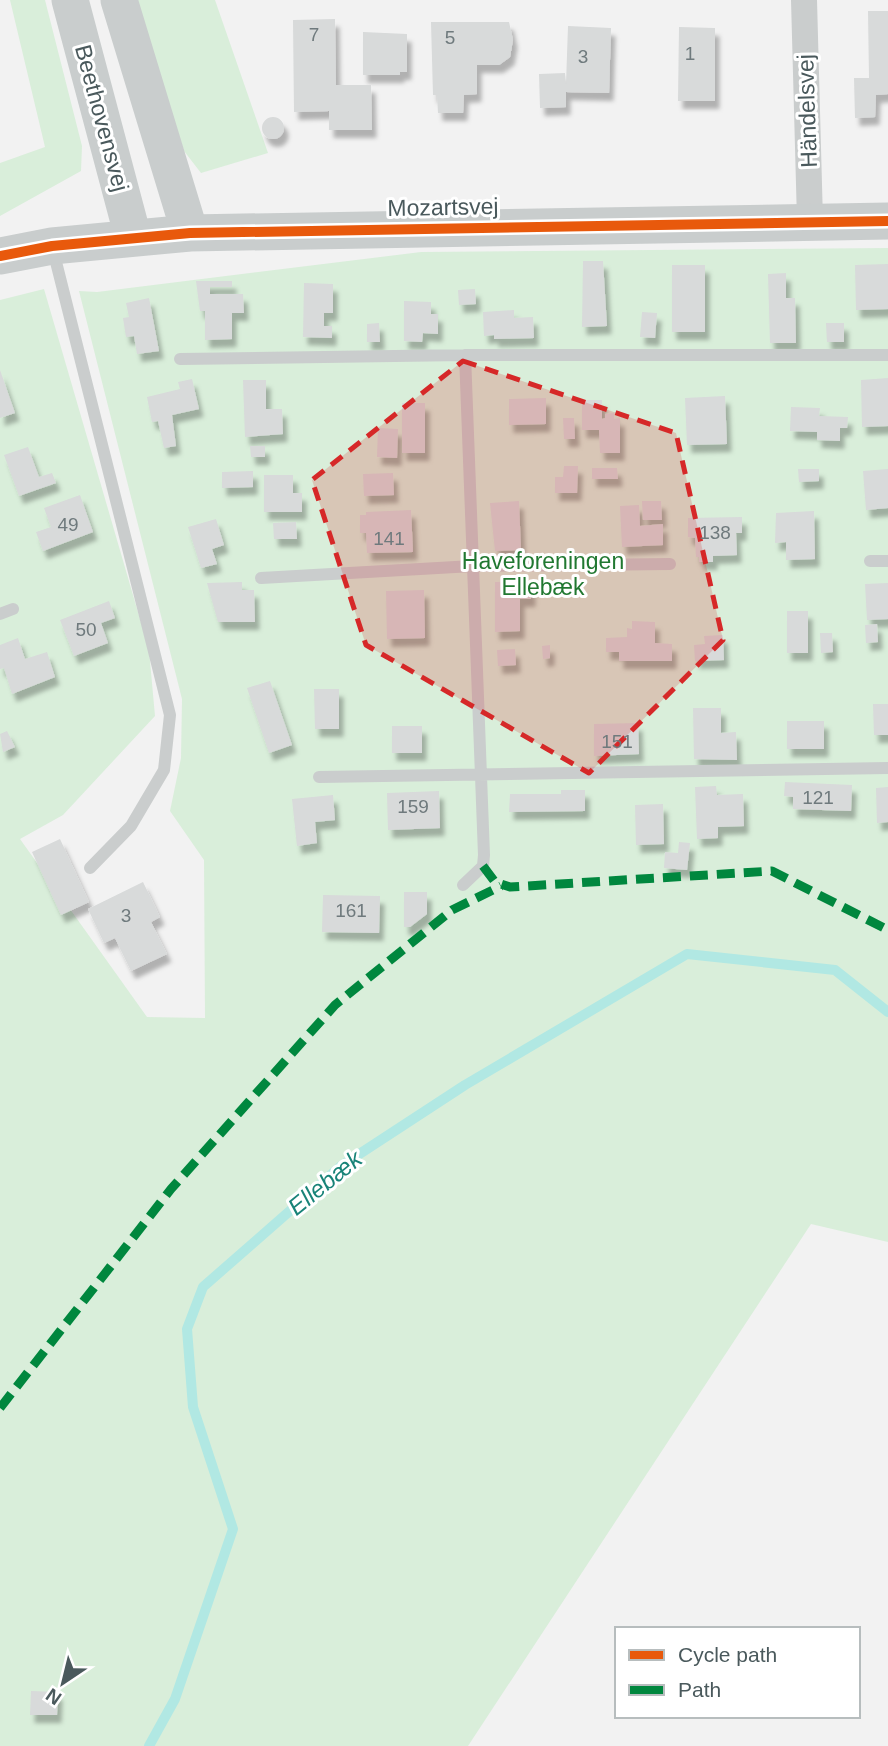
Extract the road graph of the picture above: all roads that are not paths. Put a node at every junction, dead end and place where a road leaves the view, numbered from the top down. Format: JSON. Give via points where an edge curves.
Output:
{"nodes":[{"id":1,"x":70,"y":0,"type":"edge"},
{"id":2,"x":119,"y":0,"type":"edge"},
{"id":3,"x":804,"y":0,"type":"edge"},
{"id":4,"x":810,"y":221,"type":"junction"},
{"id":5,"x":888,"y":221,"type":"edge"},
{"id":6,"x":190,"y":233,"type":"junction"},
{"id":7,"x":133,"y":237,"type":"junction"},
{"id":8,"x":52,"y":246,"type":"junction"},
{"id":9,"x":0,"y":256,"type":"edge"},
{"id":10,"x":465,"y":355,"type":"junction"},
{"id":11,"x":888,"y":355,"type":"edge"},
{"id":12,"x":180,"y":359,"type":"dead end"},
{"id":13,"x":870,"y":561,"type":"dead end"},
{"id":14,"x":888,"y":561,"type":"edge"},
{"id":15,"x":670,"y":564,"type":"dead end"},
{"id":16,"x":473,"y":566,"type":"junction"},
{"id":17,"x":261,"y":579,"type":"dead end"},
{"id":18,"x":13,"y":609,"type":"dead end"},
{"id":19,"x":0,"y":614,"type":"edge"},
{"id":20,"x":888,"y":768,"type":"edge"},
{"id":21,"x":483,"y":773,"type":"junction"},
{"id":22,"x":320,"y":777,"type":"dead end"},
{"id":23,"x":90,"y":868,"type":"dead end"},
{"id":24,"x":463,"y":884,"type":"dead end"}],
"edges":[{"from":1,"to":7,"type":"street","name":"Beethovensvej"},
{"from":2,"to":6,"type":"street"},
{"from":3,"to":4,"type":"street","name":"Händelsvej"},
{"from":4,"to":5,"type":"street","name":"Mozartsvej"},
{"from":4,"to":6,"type":"street","name":"Mozartsvej"},
{"from":6,"to":7,"type":"street","name":"Mozartsvej"},
{"from":7,"to":8,"type":"street","name":"Mozartsvej"},
{"from":8,"to":9,"type":"street","name":"Mozartsvej"},
{"from":8,"to":23,"type":"lane","via":[[170,715],[164,770],[131,826]]},
{"from":10,"to":11,"type":"lane"},
{"from":10,"to":12,"type":"lane"},
{"from":10,"to":16,"type":"lane"},
{"from":13,"to":14,"type":"lane"},
{"from":15,"to":16,"type":"lane"},
{"from":16,"to":17,"type":"lane"},
{"from":16,"to":21,"type":"lane"},
{"from":18,"to":19,"type":"lane"},
{"from":20,"to":21,"type":"lane"},
{"from":21,"to":22,"type":"lane"},
{"from":21,"to":24,"type":"lane","via":[[483,866]]}]}
